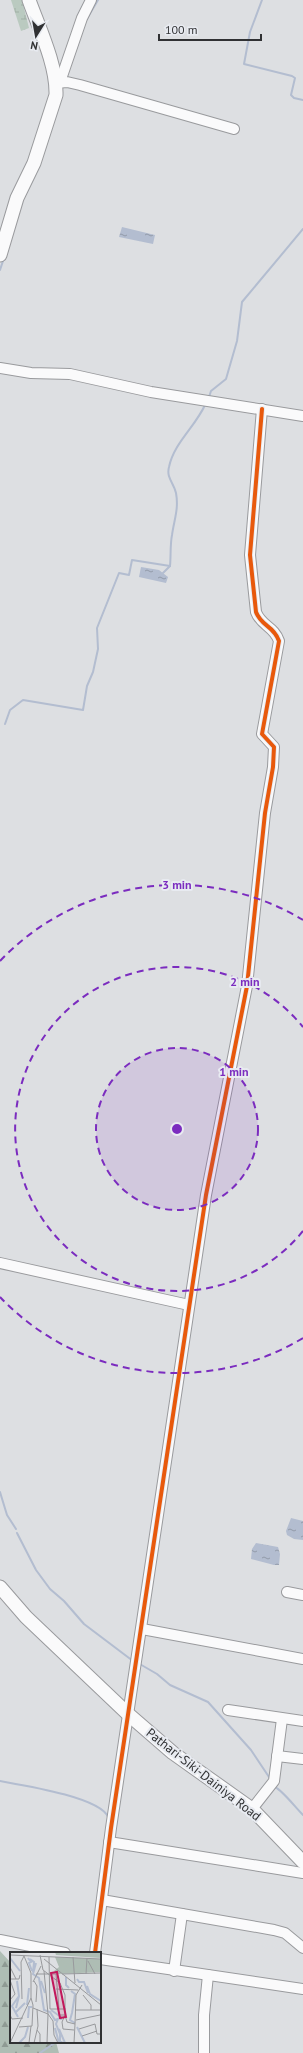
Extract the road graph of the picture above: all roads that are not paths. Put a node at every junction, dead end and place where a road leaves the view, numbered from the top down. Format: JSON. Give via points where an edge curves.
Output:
{"nodes":[{"id":1,"x":29,"y":0,"type":"edge"},
{"id":2,"x":91,"y":0,"type":"edge"},
{"id":3,"x":56,"y":83,"type":"junction"},
{"id":4,"x":234,"y":129,"type":"dead end"},
{"id":5,"x":0,"y":255,"type":"edge"},
{"id":6,"x":0,"y":368,"type":"edge"},
{"id":7,"x":262,"y":409,"type":"junction"},
{"id":8,"x":303,"y":416,"type":"edge"},
{"id":9,"x":0,"y":1263,"type":"edge"},
{"id":10,"x":189,"y":1305,"type":"junction"},
{"id":11,"x":0,"y":1587,"type":"edge"},
{"id":12,"x":287,"y":1592,"type":"dead end"},
{"id":13,"x":303,"y":1595,"type":"edge"},
{"id":14,"x":142,"y":1629,"type":"junction"},
{"id":15,"x":303,"y":1659,"type":"edge"},
{"id":16,"x":228,"y":1710,"type":"dead end"},
{"id":17,"x":128,"y":1714,"type":"junction"},
{"id":18,"x":282,"y":1719,"type":"junction"},
{"id":19,"x":303,"y":1721,"type":"edge"},
{"id":20,"x":277,"y":1756,"type":"junction"},
{"id":21,"x":303,"y":1759,"type":"edge"},
{"id":22,"x":252,"y":1808,"type":"junction"},
{"id":23,"x":109,"y":1842,"type":"junction"},
{"id":24,"x":303,"y":1862,"type":"edge"},
{"id":25,"x":303,"y":1873,"type":"edge"},
{"id":26,"x":102,"y":1900,"type":"junction"},
{"id":27,"x":182,"y":1914,"type":"junction"},
{"id":28,"x":0,"y":1940,"type":"edge"},
{"id":29,"x":303,"y":1948,"type":"edge"},
{"id":30,"x":59,"y":1952,"type":"edge"},
{"id":31,"x":95,"y":1952,"type":"edge"},
{"id":32,"x":101,"y":1959,"type":"edge"},
{"id":33,"x":174,"y":1971,"type":"junction"},
{"id":34,"x":208,"y":1975,"type":"junction"},
{"id":35,"x":303,"y":1989,"type":"edge"},
{"id":36,"x":204,"y":2053,"type":"edge"}],
"edges":[{"from":1,"to":3,"type":"main road"},
{"from":2,"to":3,"type":"street","via":[[82,18],[61,79]]},
{"from":3,"to":4,"type":"street","via":[[74,84]]},
{"from":3,"to":5,"type":"main road","via":[[56,95],[42,140],[17,198]]},
{"from":6,"to":7,"type":"street","via":[[31,373],[70,374],[151,392]]},
{"from":7,"to":8,"type":"street"},
{"from":7,"to":10,"type":"street","via":[[250,555],[258,619],[276,632],[279,641],[262,734],[274,747],[273,767],[265,813],[247,986],[206,1195]]},
{"from":9,"to":10,"type":"street"},
{"from":10,"to":14,"type":"street"},
{"from":11,"to":17,"type":"main road","name":"Pathari-Siki-Dainiya Road","via":[[26,1617]]},
{"from":12,"to":13,"type":"street"},
{"from":14,"to":15,"type":"street"},
{"from":14,"to":17,"type":"street"},
{"from":16,"to":18,"type":"street"},
{"from":17,"to":22,"type":"main road","name":"Pathari-Siki-Dainiya Road","via":[[173,1753]]},
{"from":17,"to":23,"type":"street"},
{"from":18,"to":19,"type":"street"},
{"from":18,"to":20,"type":"street"},
{"from":20,"to":21,"type":"street"},
{"from":20,"to":22,"type":"street","via":[[274,1781]]},
{"from":22,"to":24,"type":"main road","name":"Pathari-Siki-Dainiya Road"},
{"from":23,"to":25,"type":"street"},
{"from":23,"to":26,"type":"street"},
{"from":26,"to":27,"type":"street"},
{"from":26,"to":31,"type":"street"},
{"from":27,"to":29,"type":"street","via":[[285,1933]]},
{"from":27,"to":33,"type":"street"},
{"from":28,"to":30,"type":"street"},
{"from":32,"to":33,"type":"street"},
{"from":33,"to":34,"type":"street"},
{"from":34,"to":35,"type":"street"},
{"from":34,"to":36,"type":"street"}]}
